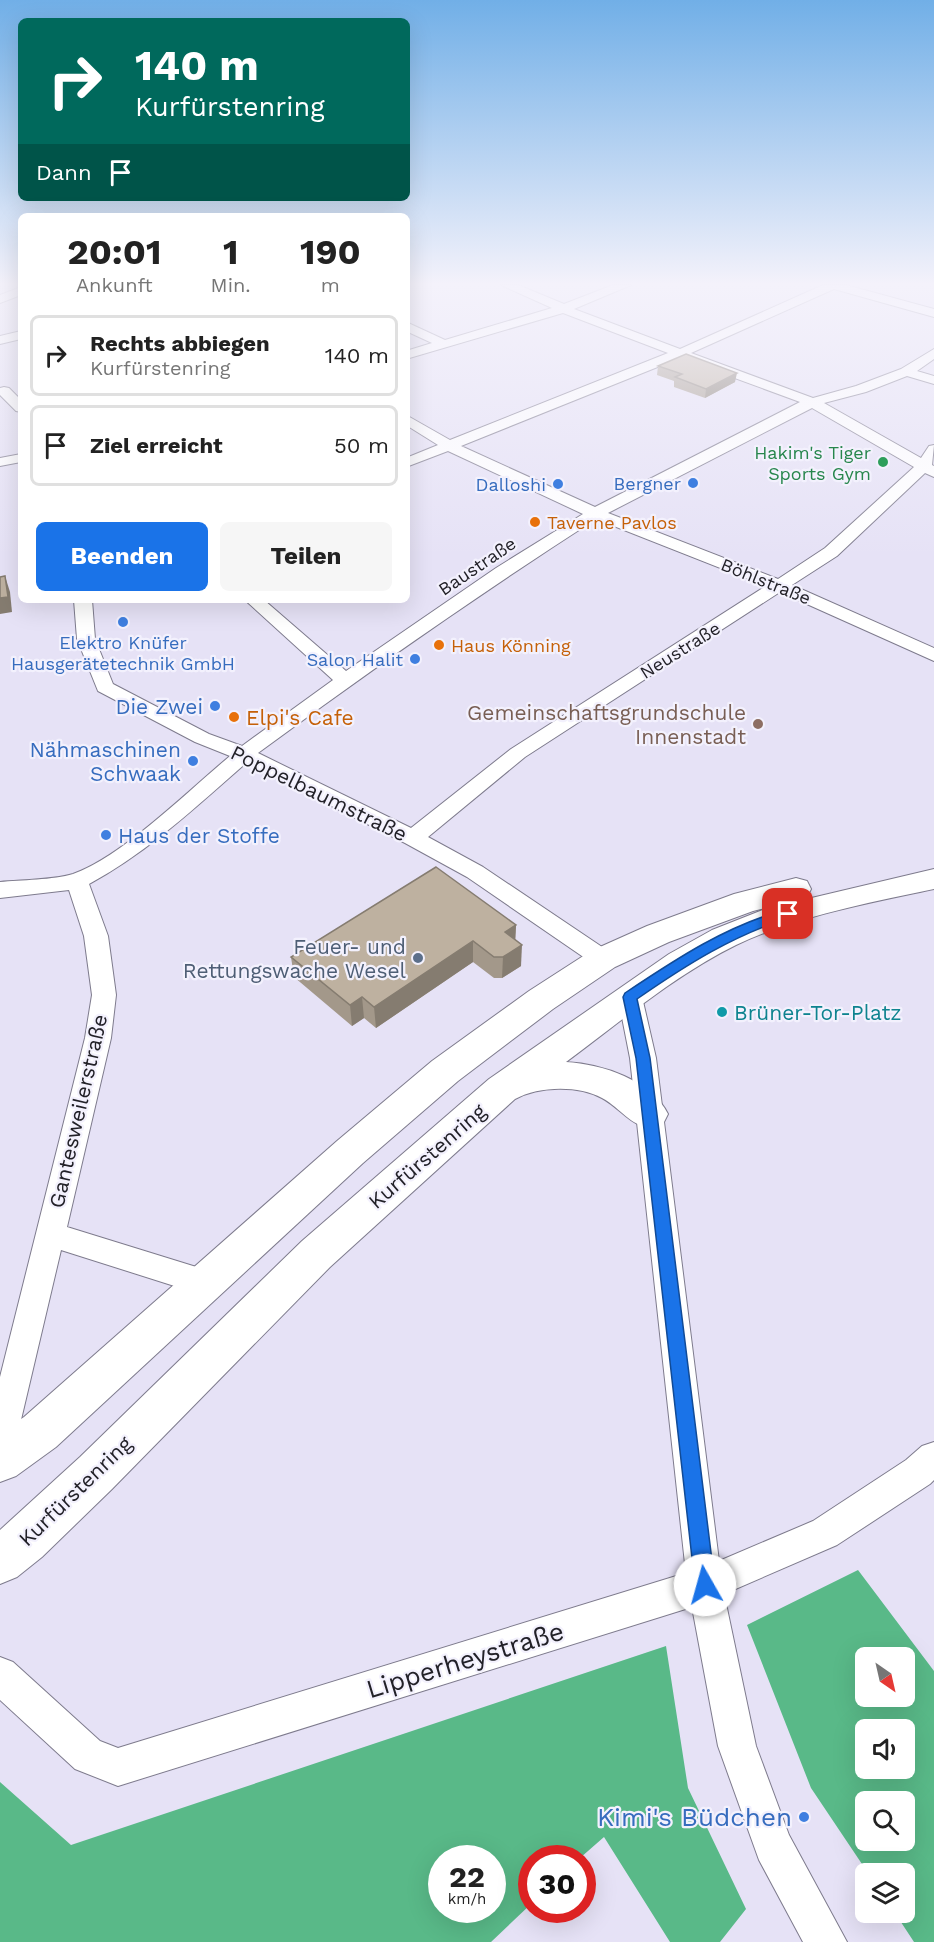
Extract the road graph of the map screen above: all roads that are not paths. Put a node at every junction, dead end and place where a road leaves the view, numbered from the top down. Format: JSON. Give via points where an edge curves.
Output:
{"nodes":[{"id":1,"x":625,"y":376,"type":"edge"},
{"id":2,"x":741,"y":376,"type":"edge"},
{"id":3,"x":896,"y":376,"type":"edge"},
{"id":4,"x":919,"y":376,"type":"edge"},
{"id":5,"x":934,"y":380,"type":"edge"},
{"id":6,"x":18,"y":387,"type":"edge"},
{"id":7,"x":2,"y":391,"type":"edge"},
{"id":8,"x":812,"y":402,"type":"junction"},
{"id":9,"x":18,"y":405,"type":"edge"},
{"id":10,"x":410,"y":421,"type":"edge"},
{"id":11,"x":449,"y":446,"type":"junction"},
{"id":12,"x":934,"y":449,"type":"edge"},
{"id":13,"x":18,"y":459,"type":"edge"},
{"id":14,"x":410,"y":461,"type":"edge"},
{"id":15,"x":0,"y":462,"type":"edge"},
{"id":16,"x":929,"y":469,"type":"edge"},
{"id":17,"x":595,"y":513,"type":"junction"},
{"id":18,"x":781,"y":586,"type":"junction"},
{"id":19,"x":83,"y":603,"type":"edge"},
{"id":20,"x":257,"y":603,"type":"edge"},
{"id":21,"x":934,"y":655,"type":"edge"},
{"id":22,"x":345,"y":680,"type":"junction"},
{"id":23,"x":244,"y":754,"type":"junction"},
{"id":24,"x":413,"y":838,"type":"junction"},
{"id":25,"x":934,"y":859,"type":"edge"},
{"id":26,"x":934,"y":879,"type":"edge"},
{"id":27,"x":77,"y":881,"type":"junction"},
{"id":28,"x":0,"y":890,"type":"edge"},
{"id":29,"x":603,"y":959,"type":"junction"},
{"id":30,"x":630,"y":997,"type":"junction"},
{"id":31,"x":502,"y":1089,"type":"junction"},
{"id":32,"x":650,"y":1114,"type":"junction"},
{"id":33,"x":50,"y":1234,"type":"junction"},
{"id":34,"x":206,"y":1283,"type":"junction"},
{"id":35,"x":0,"y":1441,"type":"edge"},
{"id":36,"x":934,"y":1458,"type":"edge"},
{"id":37,"x":0,"y":1460,"type":"edge"},
{"id":38,"x":0,"y":1560,"type":"edge"},
{"id":39,"x":705,"y":1585,"type":"junction"},
{"id":40,"x":0,"y":1675,"type":"edge"},
{"id":41,"x":825,"y":1942,"type":"edge"}],
"edges":[{"from":1,"to":11,"type":"street"},
{"from":2,"to":8,"type":"street"},
{"from":3,"to":8,"type":"street","name":"Baustraße"},
{"from":4,"to":5,"type":"street"},
{"from":6,"to":7,"type":"street"},
{"from":7,"to":9,"type":"street"},
{"from":8,"to":16,"type":"street"},
{"from":8,"to":17,"type":"street","name":"Baustraße"},
{"from":10,"to":11,"type":"street","name":"Böhlstraße"},
{"from":11,"to":14,"type":"street"},
{"from":11,"to":17,"type":"street","name":"Böhlstraße"},
{"from":12,"to":16,"type":"street","name":"Neustraße"},
{"from":13,"to":15,"type":"street"},
{"from":16,"to":18,"type":"street","name":"Neustraße","via":[[831,552]]},
{"from":17,"to":18,"type":"street","name":"Böhlstraße"},
{"from":17,"to":22,"type":"street","name":"Baustraße"},
{"from":18,"to":21,"type":"street","name":"Böhlstraße"},
{"from":18,"to":24,"type":"street","name":"Neustraße","via":[[518,753]]},
{"from":19,"to":23,"type":"street","name":"Poppelbaumstraße","via":[[86,639],[105,687],[202,738]]},
{"from":20,"to":22,"type":"street"},
{"from":22,"to":23,"type":"street","name":"Baustraße"},
{"from":23,"to":24,"type":"street","name":"Poppelbaumstraße"},
{"from":23,"to":27,"type":"street","via":[[148,837]]},
{"from":24,"to":29,"type":"street","name":"Poppelbaumstraße","via":[[475,872]]},
{"from":25,"to":29,"type":"main road","via":[[745,902]]},
{"from":26,"to":30,"type":"main road","name":"Kurfürstenring","via":[[765,920],[690,957]]},
{"from":27,"to":28,"type":"street"},
{"from":27,"to":33,"type":"street","name":"Gantesweilerstraße","via":[[96,936],[104,995],[98,1038]]},
{"from":29,"to":30,"type":"main road"},
{"from":29,"to":34,"type":"main road","via":[[541,999],[445,1071]]},
{"from":30,"to":31,"type":"main road","name":"Kurfürstenring"},
{"from":30,"to":32,"type":"street"},
{"from":31,"to":32,"type":"main road","via":[[543,1076],[580,1077],[611,1086]]},
{"from":31,"to":38,"type":"main road","name":"Kurfürstenring","via":[[316,1254],[96,1473]]},
{"from":32,"to":39,"type":"street"},
{"from":33,"to":34,"type":"street"},
{"from":33,"to":35,"type":"street","name":"Gantesweilerstraße"},
{"from":34,"to":37,"type":"main road","via":[[40,1432]]},
{"from":36,"to":39,"type":"street","name":"Lipperheystraße","via":[[825,1533]]},
{"from":39,"to":40,"type":"street","name":"Lipperheystraße","via":[[118,1767],[88,1756]]},
{"from":39,"to":41,"type":"street","via":[[737,1746],[773,1846]]}]}
